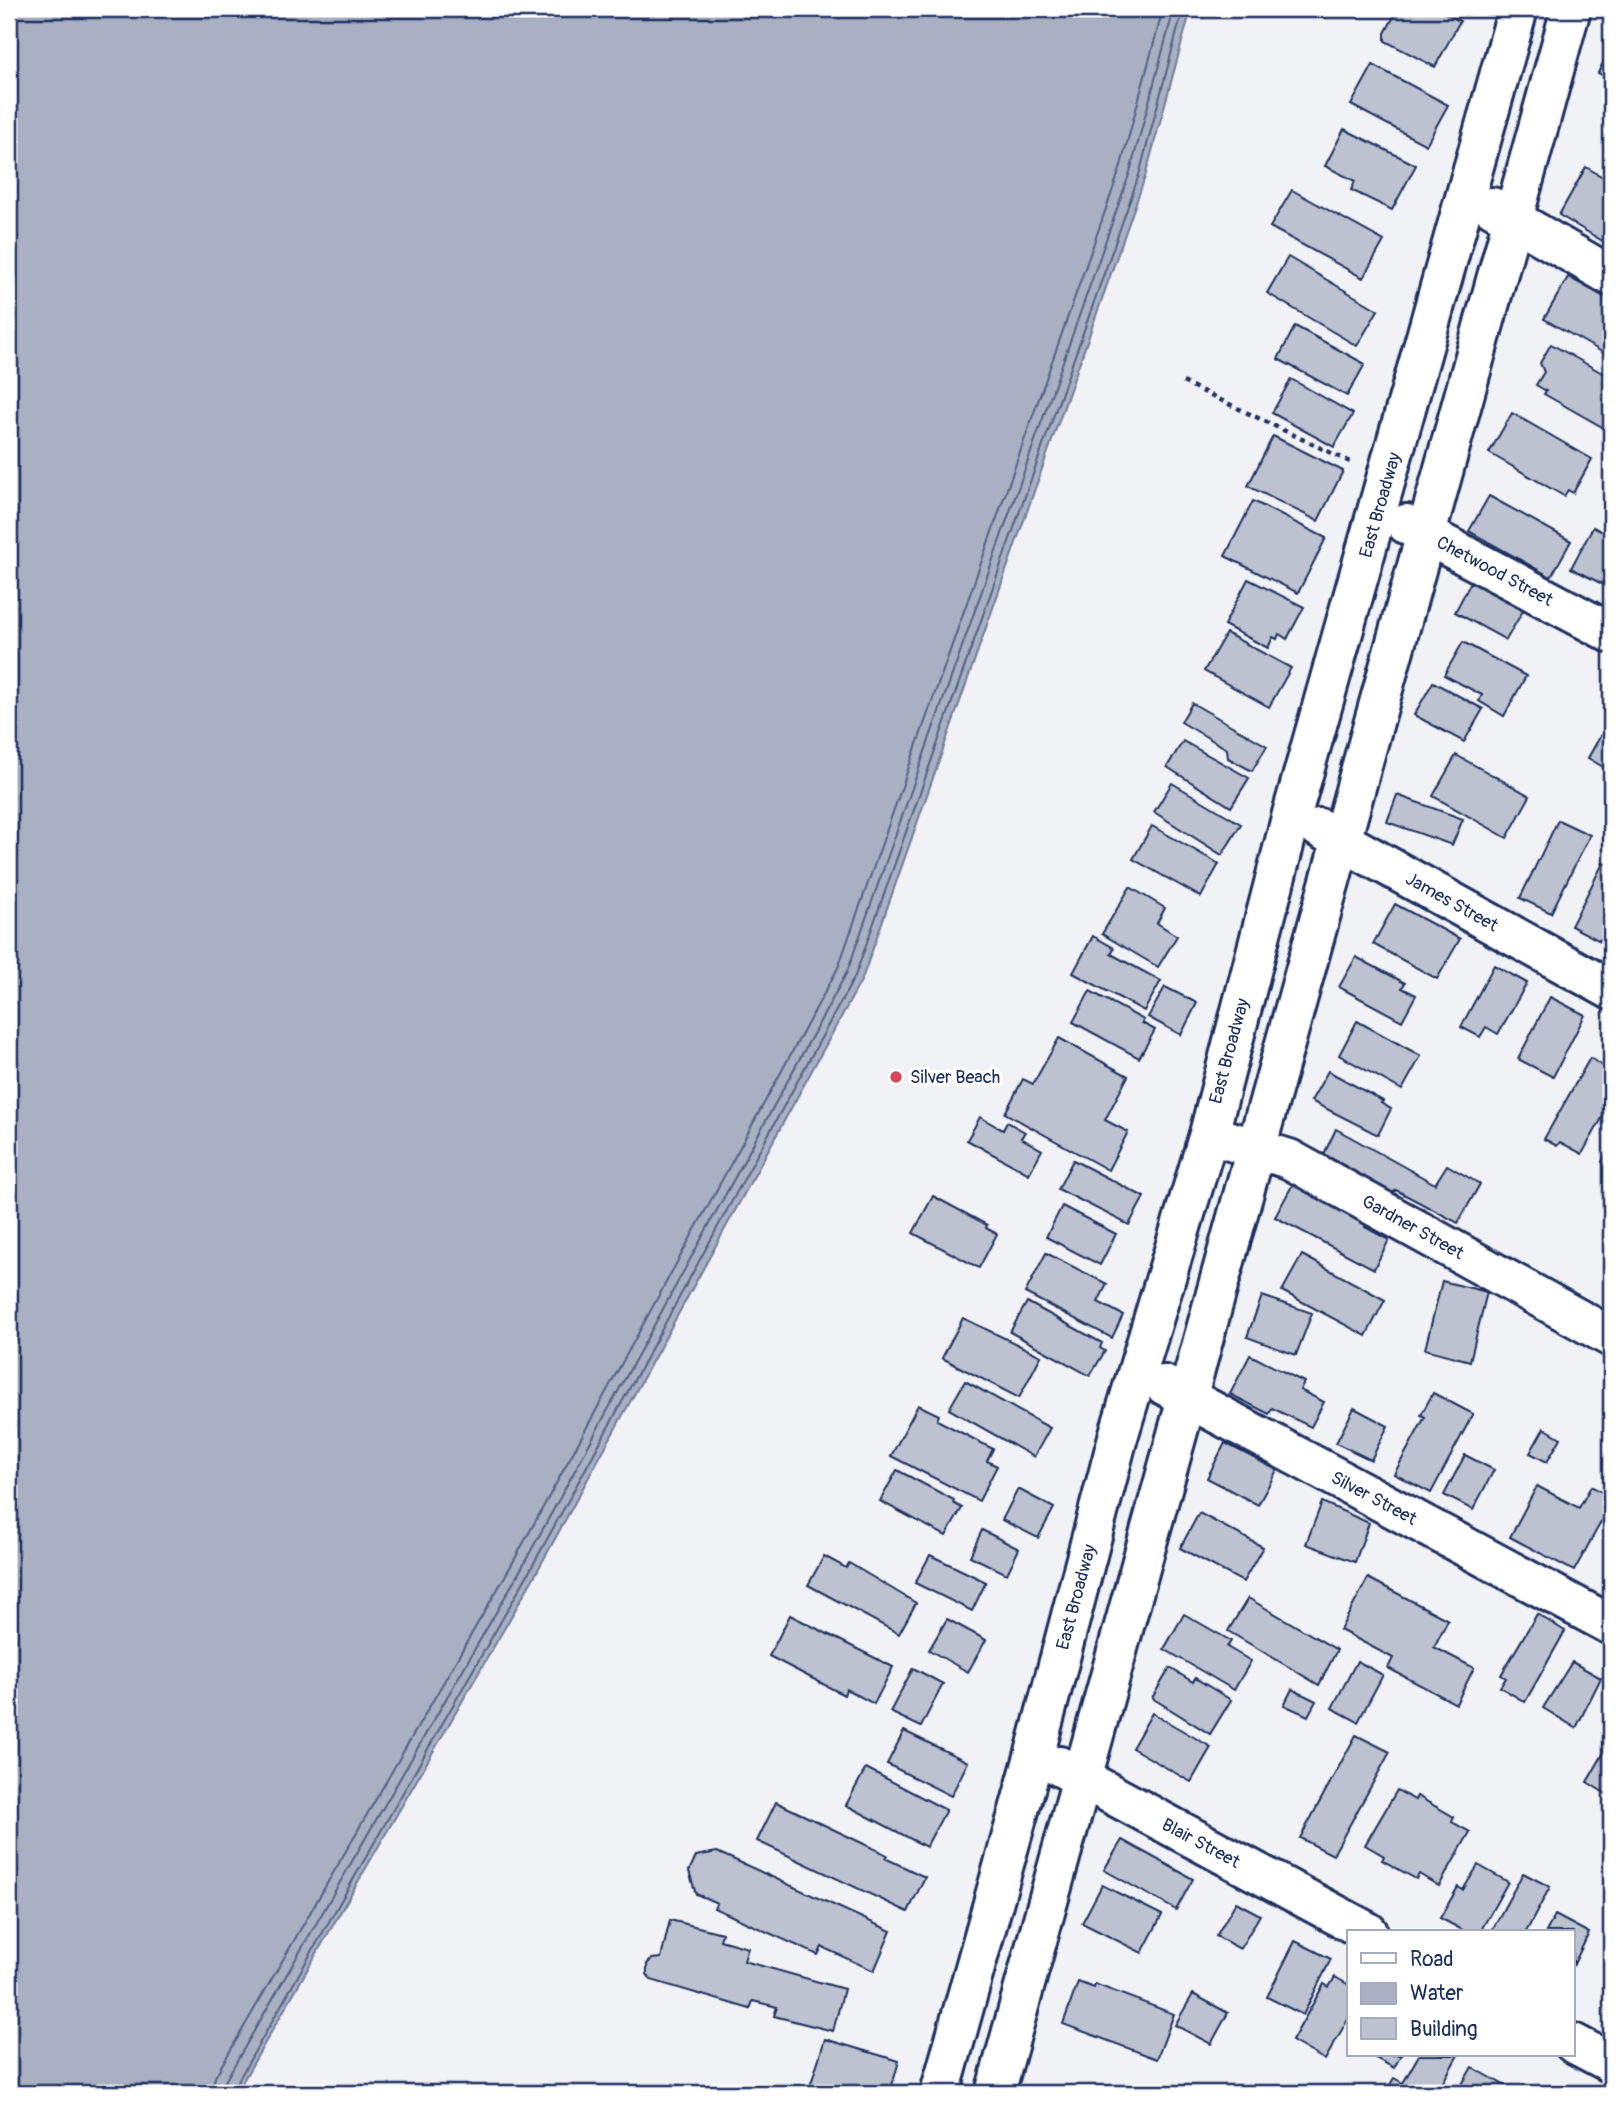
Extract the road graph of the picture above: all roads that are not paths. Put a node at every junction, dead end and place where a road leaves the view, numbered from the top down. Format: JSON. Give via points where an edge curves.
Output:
{"nodes":[{"id":1,"x":1518,"y":9,"type":"edge"},
{"id":2,"x":1571,"y":9,"type":"edge"},
{"id":3,"x":1466,"y":191,"type":"junction"},
{"id":4,"x":1513,"y":219,"type":"junction"},
{"id":5,"x":1611,"y":276,"type":"edge"},
{"id":6,"x":1379,"y":510,"type":"junction"},
{"id":7,"x":1426,"y":535,"type":"junction"},
{"id":8,"x":1611,"y":633,"type":"edge"},
{"id":9,"x":1292,"y":814,"type":"junction"},
{"id":10,"x":1341,"y":841,"type":"junction"},
{"id":11,"x":1611,"y":990,"type":"edge"},
{"id":12,"x":1209,"y":1134,"type":"junction"},
{"id":13,"x":1252,"y":1148,"type":"junction"},
{"id":14,"x":1611,"y":1337,"type":"edge"},
{"id":15,"x":1138,"y":1371,"type":"junction"},
{"id":16,"x":1185,"y":1397,"type":"junction"},
{"id":17,"x":1611,"y":1625,"type":"edge"},
{"id":18,"x":1035,"y":1753,"type":"junction"},
{"id":19,"x":1080,"y":1777,"type":"junction"},
{"id":20,"x":1364,"y":1930,"type":"edge"},
{"id":21,"x":1574,"y":2044,"type":"edge"},
{"id":22,"x":1611,"y":2063,"type":"edge"},
{"id":23,"x":940,"y":2093,"type":"edge"},
{"id":24,"x":995,"y":2093,"type":"edge"}],
"edges":[{"from":1,"to":3,"type":"street","name":"East Broadway"},
{"from":2,"to":4,"type":"street"},
{"from":3,"to":4,"type":"street"},
{"from":3,"to":6,"type":"street","name":"East Broadway"},
{"from":4,"to":5,"type":"street"},
{"from":4,"to":7,"type":"street"},
{"from":6,"to":7,"type":"street","name":"Chetwood Street"},
{"from":6,"to":9,"type":"street","name":"East Broadway"},
{"from":7,"to":8,"type":"street","name":"Chetwood Street"},
{"from":7,"to":10,"type":"street"},
{"from":9,"to":10,"type":"street","name":"James Street"},
{"from":9,"to":12,"type":"street","name":"East Broadway"},
{"from":10,"to":11,"type":"street","name":"James Street"},
{"from":10,"to":13,"type":"street"},
{"from":12,"to":13,"type":"street","name":"Gardner Street"},
{"from":12,"to":15,"type":"street","name":"East Broadway"},
{"from":13,"to":14,"type":"street","name":"Gardner Street","via":[[1289,1159]]},
{"from":13,"to":16,"type":"street"},
{"from":15,"to":16,"type":"street","name":"Silver Street"},
{"from":15,"to":18,"type":"street","name":"East Broadway"},
{"from":16,"to":17,"type":"street","name":"Silver Street"},
{"from":16,"to":19,"type":"street"},
{"from":18,"to":19,"type":"street","name":"Blair Street"},
{"from":18,"to":23,"type":"street","name":"East Broadway"},
{"from":19,"to":20,"type":"street","name":"Blair Street"},
{"from":19,"to":24,"type":"street"},
{"from":21,"to":22,"type":"street"}]}
